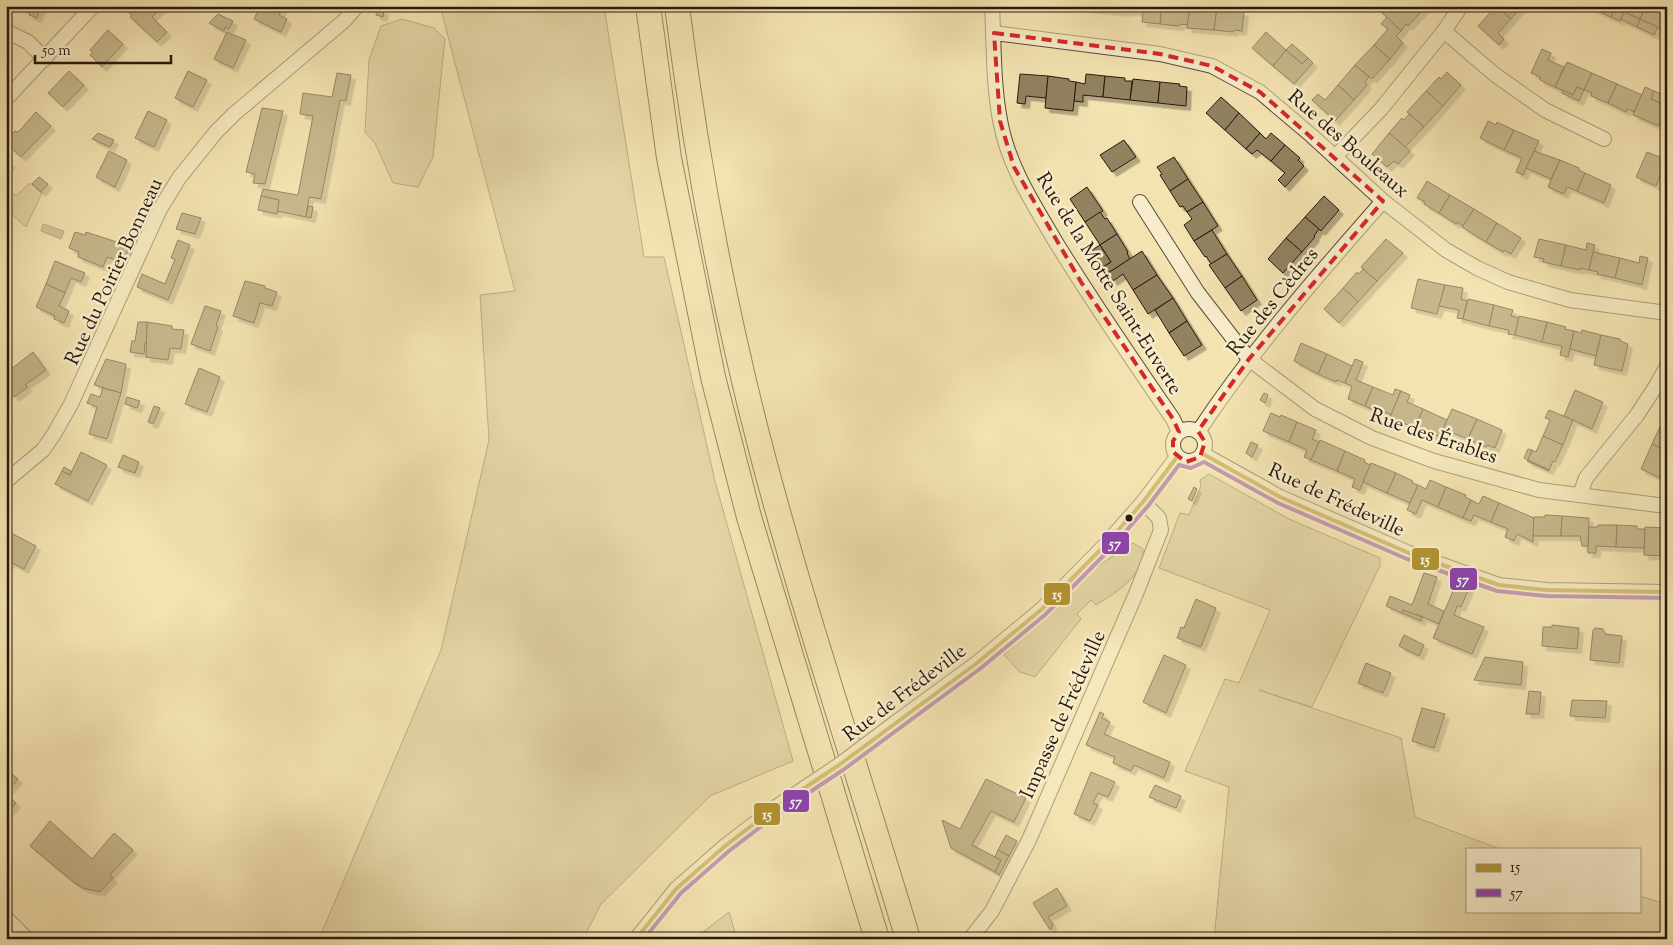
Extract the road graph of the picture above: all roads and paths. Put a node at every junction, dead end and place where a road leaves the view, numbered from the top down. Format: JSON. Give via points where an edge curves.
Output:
{"nodes":[{"id":1,"x":93,"y":6,"type":"edge"},
{"id":2,"x":357,"y":6,"type":"edge"},
{"id":3,"x":648,"y":6,"type":"edge"},
{"id":4,"x":677,"y":6,"type":"edge"},
{"id":5,"x":992,"y":6,"type":"edge"},
{"id":6,"x":1461,"y":6,"type":"edge"},
{"id":7,"x":6,"y":31,"type":"edge"},
{"id":8,"x":1444,"y":31,"type":"junction"},
{"id":9,"x":994,"y":33,"type":"junction"},
{"id":10,"x":45,"y":59,"type":"junction"},
{"id":11,"x":6,"y":99,"type":"edge"},
{"id":12,"x":1604,"y":139,"type":"dead end"},
{"id":13,"x":1335,"y":157,"type":"junction"},
{"id":14,"x":1383,"y":201,"type":"junction"},
{"id":15,"x":1140,"y":202,"type":"dead end"},
{"id":16,"x":1667,"y":313,"type":"edge"},
{"id":17,"x":1249,"y":359,"type":"junction"},
{"id":18,"x":1667,"y":366,"type":"edge"},
{"id":19,"x":1179,"y":432,"type":"junction"},
{"id":20,"x":1198,"y":432,"type":"junction"},
{"id":21,"x":1203,"y":454,"type":"junction"},
{"id":22,"x":1177,"y":457,"type":"junction"},
{"id":23,"x":6,"y":481,"type":"edge"},
{"id":24,"x":1580,"y":495,"type":"junction"},
{"id":25,"x":1142,"y":502,"type":"junction"},
{"id":26,"x":1667,"y":505,"type":"edge"},
{"id":27,"x":1667,"y":592,"type":"edge"},
{"id":28,"x":6,"y":918,"type":"edge"},
{"id":29,"x":27,"y":939,"type":"edge"},
{"id":30,"x":636,"y":939,"type":"edge"},
{"id":31,"x":877,"y":939,"type":"edge"},
{"id":32,"x":908,"y":939,"type":"edge"},
{"id":33,"x":970,"y":939,"type":"edge"}],
"edges":[{"from":1,"to":10,"type":"street"},
{"from":2,"to":23,"type":"street","name":"Rue du Poirier Bonneau","via":[[344,21],[222,126],[179,178],[156,217],[71,404],[54,434],[43,450]]},
{"from":3,"to":31,"type":"highway","via":[[669,158],[712,377],[749,517]]},
{"from":4,"to":32,"type":"highway","via":[[689,101],[712,234],[763,457],[817,647]]},
{"from":5,"to":9,"type":"street","name":"Rue de la Motte Saint-Euverte"},
{"from":6,"to":8,"type":"street"},
{"from":7,"to":10,"type":"street","via":[[28,42]]},
{"from":8,"to":12,"type":"street","via":[[1494,74],[1545,110]]},
{"from":8,"to":13,"type":"street","via":[[1381,109]]},
{"from":9,"to":13,"type":"street","name":"Rue des Bouleaux","via":[[1160,54],[1212,66],[1260,92]]},
{"from":9,"to":19,"type":"street","name":"Rue de la Motte Saint-Euverte","via":[[1000,121],[1014,167],[1028,196],[1081,282]]},
{"from":10,"to":11,"type":"street"},
{"from":13,"to":14,"type":"street","name":"Rue des Bouleaux"},
{"from":14,"to":16,"type":"street","name":"Rue des Bouleaux","via":[[1446,250],[1508,282],[1570,300]]},
{"from":14,"to":17,"type":"street","name":"Rue des Cèdres","via":[[1304,290]]},
{"from":15,"to":17,"type":"street","name":"Rue des Érables","via":[[1198,293]]},
{"from":17,"to":20,"type":"street","name":"Rue des Cèdres"},
{"from":17,"to":24,"type":"street","name":"Rue des Érables","via":[[1315,409],[1372,438],[1434,461],[1530,487]]},
{"from":18,"to":24,"type":"street","via":[[1637,414],[1586,478]]},
{"from":19,"to":20,"type":"street","via":[[1189,429]]},
{"from":19,"to":22,"type":"street","via":[[1172,447]]},
{"from":20,"to":21,"type":"street","via":[[1205,442]]},
{"from":21,"to":22,"type":"street","via":[[1191,462]]},
{"from":21,"to":27,"type":"street","name":"Rue de Frédeville","via":[[1280,497],[1409,553],[1500,585],[1546,590]]},
{"from":22,"to":25,"type":"street","name":"Rue de Frédeville"},
{"from":24,"to":26,"type":"street","name":"Rue des Érables"},
{"from":25,"to":30,"type":"street","name":"Rue de Frédeville","bridge":true,"via":[[1042,609],[839,766],[776,807],[725,846],[676,889]]},
{"from":25,"to":33,"type":"street","name":"Impasse de Frédeville","via":[[1159,518],[1160,530],[1131,606],[1029,840],[992,911]]},
{"from":28,"to":29,"type":"street"}]}
